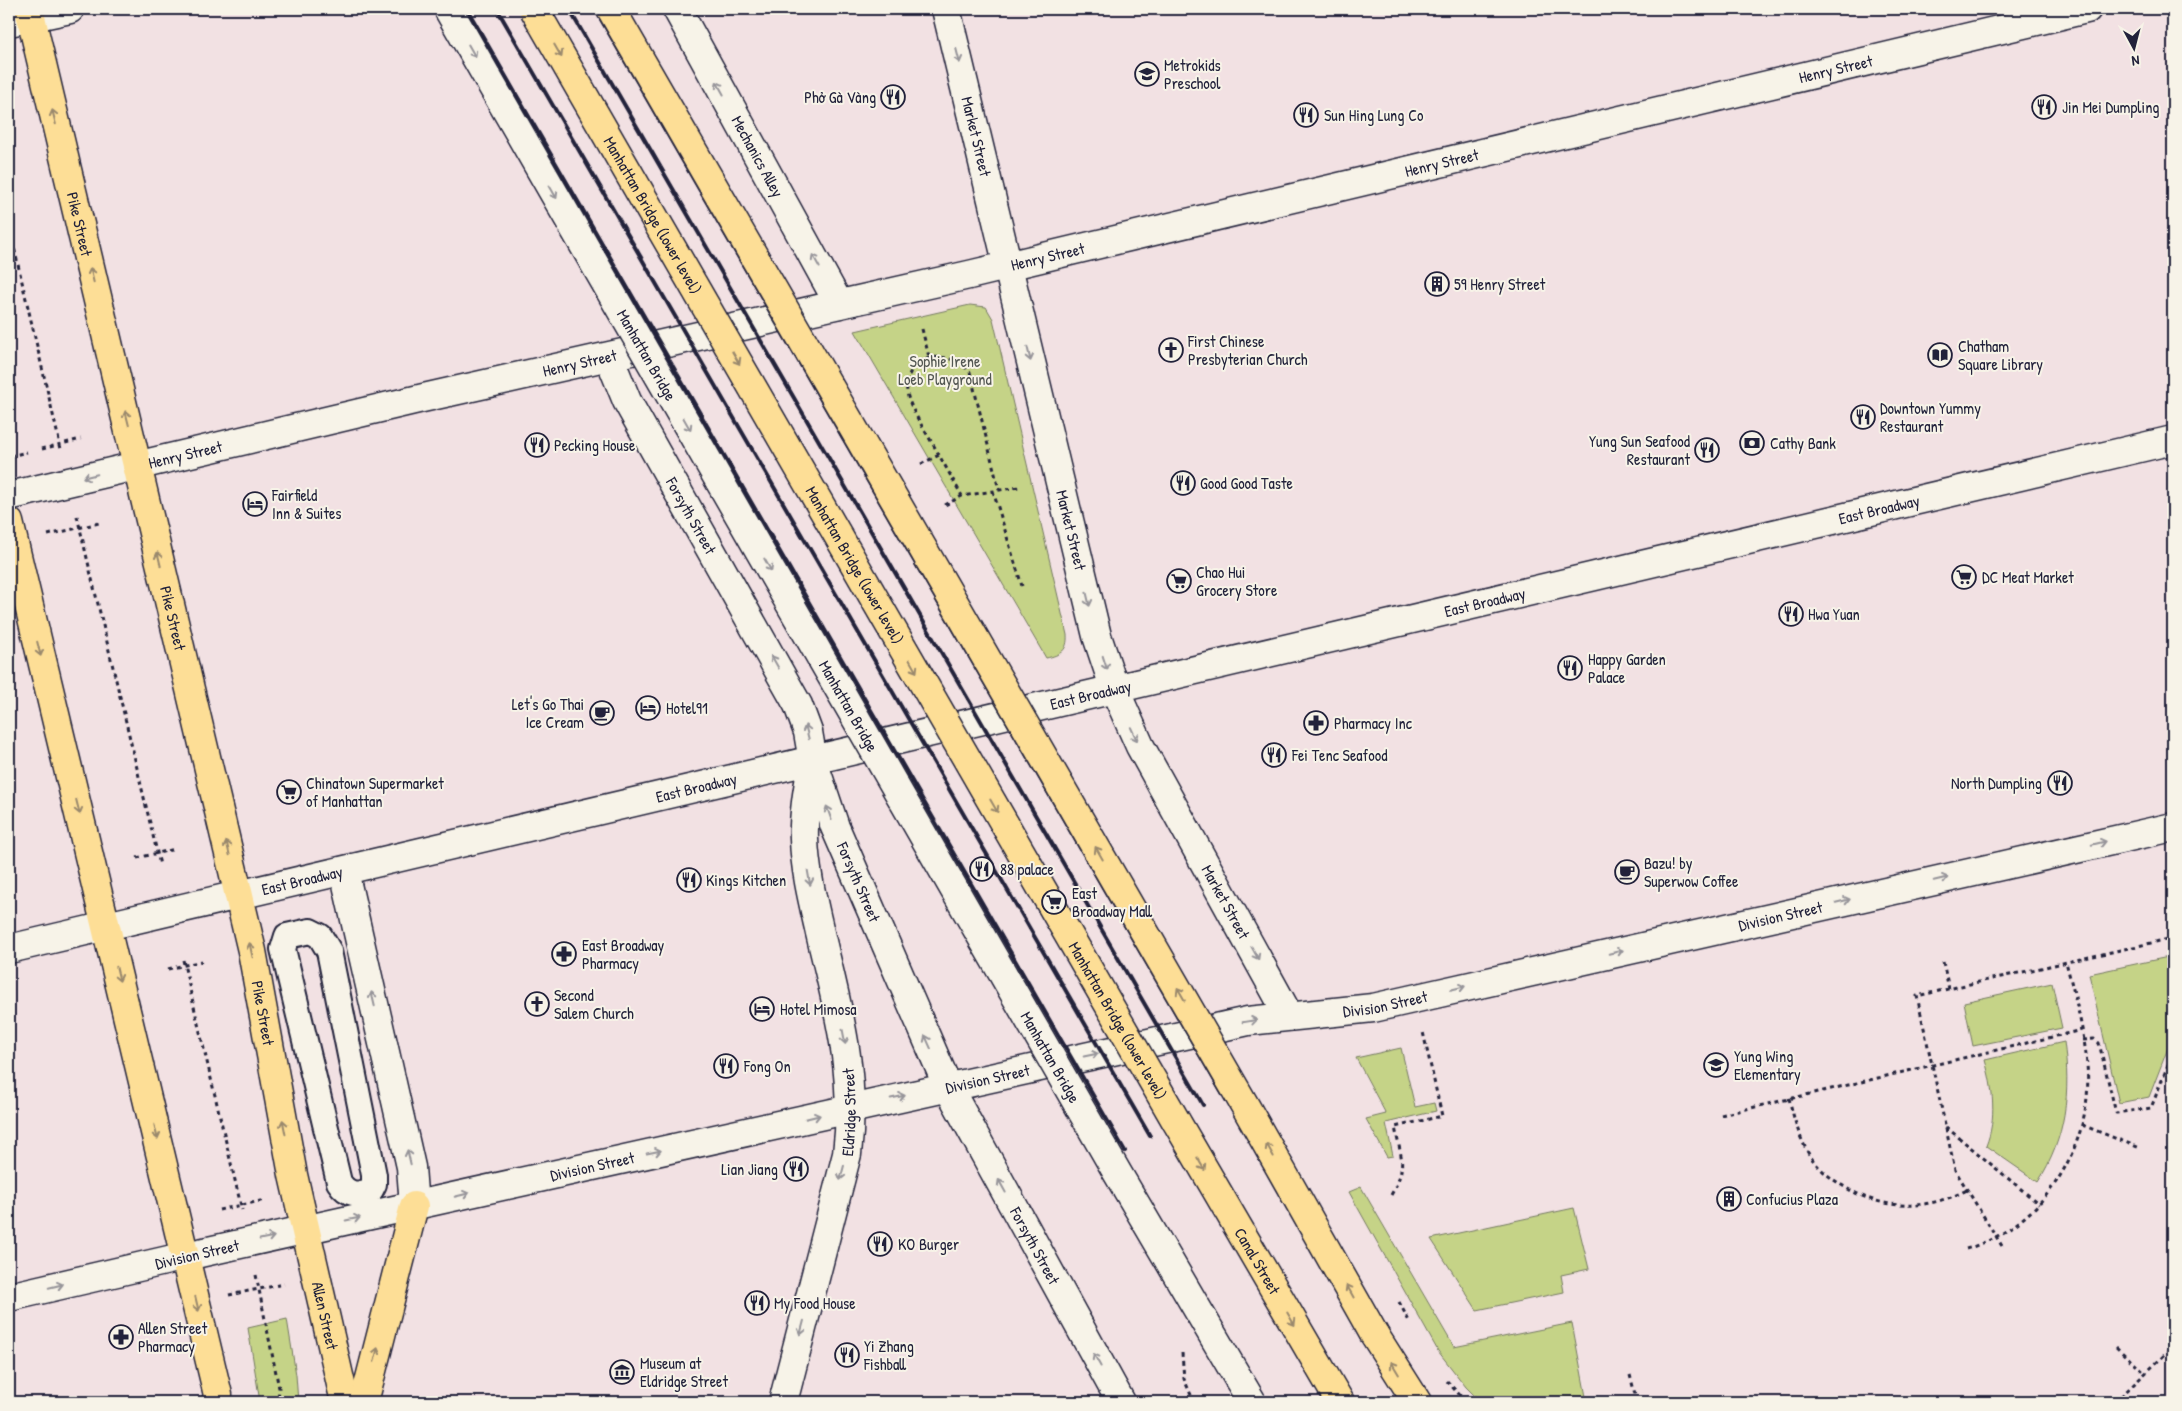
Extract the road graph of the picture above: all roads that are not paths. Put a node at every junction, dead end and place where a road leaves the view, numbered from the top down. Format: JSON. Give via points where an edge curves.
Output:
{"nodes":[{"id":1,"x":70,"y":9,"type":"edge"},
{"id":2,"x":448,"y":9,"type":"edge"},
{"id":3,"x":534,"y":9,"type":"edge"},
{"id":4,"x":611,"y":9,"type":"edge"},
{"id":5,"x":677,"y":9,"type":"edge"},
{"id":6,"x":946,"y":9,"type":"edge"},
{"id":7,"x":2086,"y":9,"type":"edge"},
{"id":8,"x":23,"y":16,"type":"edge"},
{"id":9,"x":1008,"y":265,"type":"junction"},
{"id":10,"x":839,"y":304,"type":"junction"},
{"id":11,"x":609,"y":357,"type":"junction"},
{"id":12,"x":2173,"y":440,"type":"edge"},
{"id":13,"x":137,"y":465,"type":"junction"},
{"id":14,"x":9,"y":496,"type":"edge"},
{"id":15,"x":9,"y":522,"type":"edge"},
{"id":16,"x":1115,"y":690,"type":"junction"},
{"id":17,"x":813,"y":761,"type":"junction"},
{"id":18,"x":2173,"y":827,"type":"edge"},
{"id":19,"x":344,"y":870,"type":"junction"},
{"id":20,"x":239,"y":895,"type":"junction"},
{"id":21,"x":107,"y":926,"type":"junction"},
{"id":22,"x":9,"y":949,"type":"edge"},
{"id":23,"x":1289,"y":1016,"type":"junction"},
{"id":24,"x":948,"y":1087,"type":"junction"},
{"id":25,"x":851,"y":1108,"type":"junction"},
{"id":26,"x":1176,"y":1121,"type":"joint"},
{"id":27,"x":374,"y":1184,"type":"joint"},
{"id":28,"x":414,"y":1206,"type":"junction"},
{"id":29,"x":306,"y":1230,"type":"junction"},
{"id":30,"x":186,"y":1256,"type":"junction"},
{"id":31,"x":9,"y":1297,"type":"edge"},
{"id":32,"x":216,"y":1402,"type":"edge"},
{"id":33,"x":345,"y":1402,"type":"edge"},
{"id":34,"x":364,"y":1402,"type":"edge"},
{"id":35,"x":783,"y":1402,"type":"edge"},
{"id":36,"x":1121,"y":1402,"type":"edge"},
{"id":37,"x":1252,"y":1402,"type":"edge"},
{"id":38,"x":1340,"y":1402,"type":"edge"},
{"id":39,"x":1417,"y":1402,"type":"edge"}],
"edges":[{"from":1,"to":8,"type":"main road"},
{"from":2,"to":37,"type":"main road","name":"Manhattan Bridge","one_way":true,"bridge":true},
{"from":3,"to":26,"type":"main road","name":"Manhattan Bridge (lower level)","one_way":true,"bridge":true},
{"from":39,"to":4,"type":"main road","one_way":true,"bridge":true,"via":[[1374,1334]]},
{"from":10,"to":5,"type":"main road","name":"Mechanics Alley","one_way":true},
{"from":6,"to":9,"type":"main road","name":"Market Street","one_way":true},
{"from":7,"to":9,"type":"main road","name":"Henry Street"},
{"from":13,"to":8,"type":"main road","name":"Pike Street","one_way":true},
{"from":9,"to":10,"type":"main road","name":"Henry Street"},
{"from":9,"to":16,"type":"main road","name":"Market Street","one_way":true,"via":[[1097,636]]},
{"from":10,"to":11,"type":"main road","name":"Henry Street"},
{"from":11,"to":13,"type":"main road","name":"Henry Street"},
{"from":17,"to":11,"type":"main road","name":"Forsyth Street","one_way":true,"via":[[808,732],[792,692],[627,401]]},
{"from":12,"to":16,"type":"main road","name":"East Broadway"},
{"from":13,"to":14,"type":"main road","name":"Henry Street","one_way":true},
{"from":20,"to":13,"type":"main road","name":"Pike Street","one_way":true},
{"from":15,"to":21,"type":"main road","one_way":true},
{"from":16,"to":17,"type":"main road","name":"East Broadway"},
{"from":16,"to":23,"type":"main road","name":"Market Street","one_way":true,"via":[[1140,746]]},
{"from":17,"to":19,"type":"main road","name":"East Broadway"},
{"from":24,"to":17,"type":"main road","name":"Forsyth Street","one_way":true,"via":[[847,857]]},
{"from":17,"to":25,"type":"main road","name":"Eldridge Street","one_way":true,"via":[[806,800],[805,858],[844,1038]]},
{"from":23,"to":18,"type":"main road","name":"Division Street","one_way":true,"via":[[1373,1008]]},
{"from":19,"to":20,"type":"main road","name":"East Broadway"},
{"from":28,"to":19,"type":"main road","one_way":true,"via":[[411,1167]]},
{"from":20,"to":21,"type":"main road","name":"East Broadway"},
{"from":29,"to":20,"type":"main road","name":"Pike Street","one_way":true},
{"from":21,"to":22,"type":"main road","name":"East Broadway"},
{"from":21,"to":30,"type":"main road","one_way":true},
{"from":24,"to":23,"type":"main road","name":"Division Street","one_way":true,"via":[[1248,1021]]},
{"from":25,"to":24,"type":"main road","name":"Division Street","one_way":true},
{"from":36,"to":24,"type":"main road","name":"Forsyth Street","one_way":true},
{"from":28,"to":25,"type":"main road","name":"Division Street","one_way":true},
{"from":25,"to":35,"type":"main road","name":"Eldridge Street","one_way":true,"via":[[847,1154]]},
{"from":26,"to":38,"type":"main road","name":"Canal Street","one_way":true},
{"from":27,"to":27,"type":"street","via":[[372,1190],[352,1194],[339,1182],[283,949],[287,936],[310,931],[320,936],[329,951]]},
{"from":29,"to":28,"type":"main road","name":"Division Street","one_way":true},
{"from":34,"to":28,"type":"main road","one_way":true},
{"from":30,"to":29,"type":"main road","name":"Division Street","one_way":true},
{"from":29,"to":33,"type":"main road","name":"Allen Street"},
{"from":31,"to":30,"type":"main road","name":"Division Street","one_way":true},
{"from":30,"to":32,"type":"main road","one_way":true,"via":[[218,1395]]}]}
